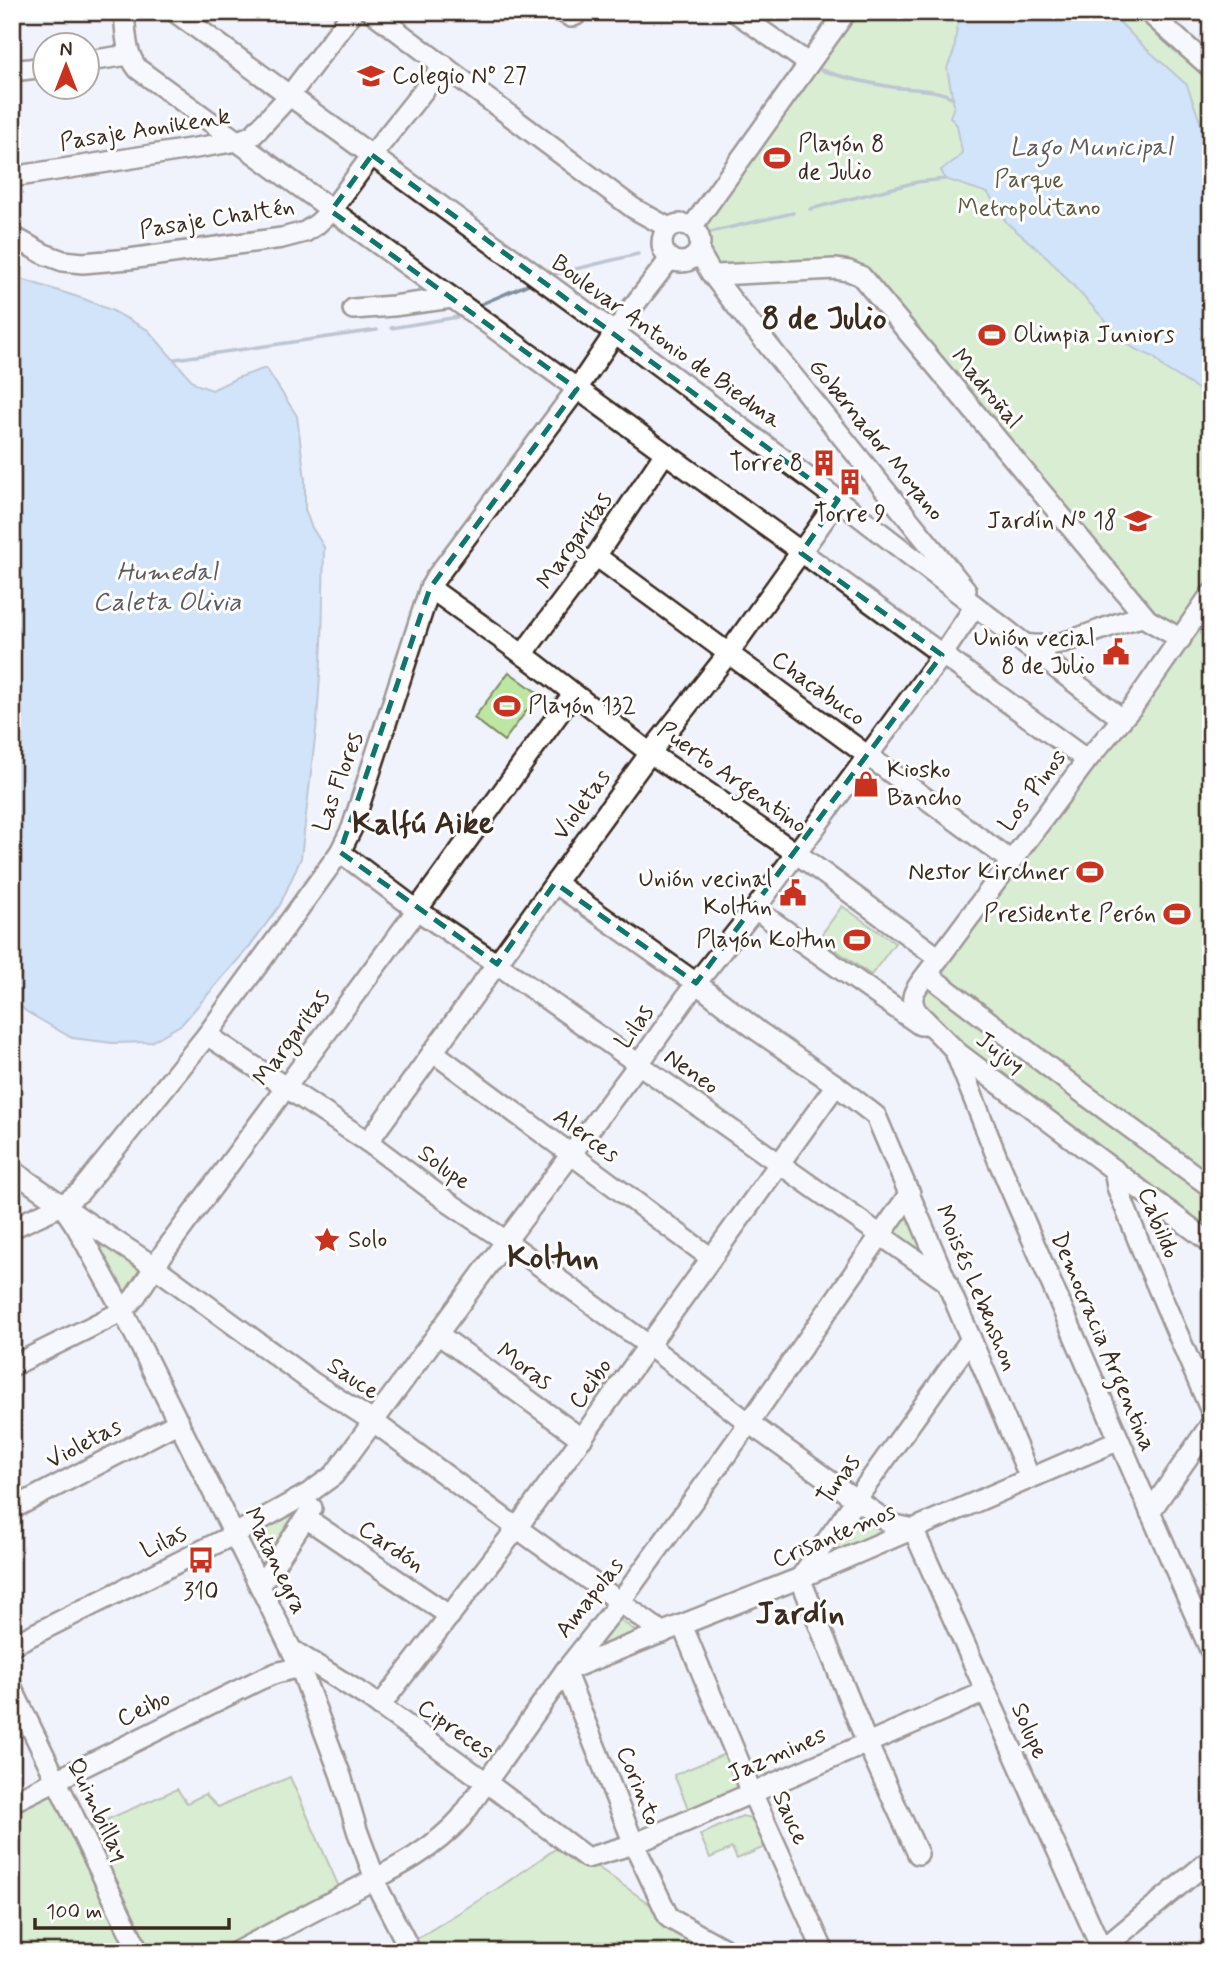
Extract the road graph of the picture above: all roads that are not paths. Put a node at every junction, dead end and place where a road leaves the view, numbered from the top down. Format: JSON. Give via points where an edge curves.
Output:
{"nodes":[{"id":1,"x":124,"y":12,"type":"edge"},
{"id":2,"x":175,"y":12,"type":"edge"},
{"id":3,"x":353,"y":12,"type":"edge"},
{"id":4,"x":372,"y":12,"type":"edge"},
{"id":5,"x":735,"y":12,"type":"edge"},
{"id":6,"x":846,"y":12,"type":"edge"},
{"id":7,"x":1148,"y":12,"type":"edge"},
{"id":8,"x":102,"y":61,"type":"edge"},
{"id":9,"x":133,"y":62,"type":"junction"},
{"id":10,"x":808,"y":64,"type":"junction"},
{"id":11,"x":444,"y":65,"type":"junction"},
{"id":12,"x":1211,"y":68,"type":"edge"},
{"id":13,"x":32,"y":69,"type":"edge"},
{"id":14,"x":12,"y":71,"type":"edge"},
{"id":15,"x":290,"y":95,"type":"junction"},
{"id":16,"x":238,"y":141,"type":"junction"},
{"id":17,"x":372,"y":155,"type":"junction"},
{"id":18,"x":12,"y":177,"type":"edge"},
{"id":19,"x":331,"y":211,"type":"junction"},
{"id":20,"x":692,"y":227,"type":"junction"},
{"id":21,"x":669,"y":228,"type":"junction"},
{"id":22,"x":12,"y":236,"type":"edge"},
{"id":23,"x":699,"y":252,"type":"junction"},
{"id":24,"x":670,"y":259,"type":"junction"},
{"id":25,"x":711,"y":273,"type":"junction"},
{"id":26,"x":452,"y":298,"type":"junction"},
{"id":27,"x":353,"y":309,"type":"dead end"},
{"id":28,"x":615,"y":333,"type":"junction"},
{"id":29,"x":577,"y":389,"type":"junction"},
{"id":30,"x":665,"y":453,"type":"junction"},
{"id":31,"x":838,"y":500,"type":"junction"},
{"id":32,"x":801,"y":553,"type":"junction"},
{"id":33,"x":596,"y":556,"type":"junction"},
{"id":34,"x":430,"y":588,"type":"junction"},
{"id":35,"x":1211,"y":594,"type":"edge"},
{"id":36,"x":975,"y":606,"type":"junction"},
{"id":37,"x":1145,"y":617,"type":"junction"},
{"id":38,"x":1181,"y":639,"type":"junction"},
{"id":39,"x":1024,"y":643,"type":"junction"},
{"id":40,"x":728,"y":654,"type":"junction"},
{"id":41,"x":943,"y":654,"type":"junction"},
{"id":42,"x":524,"y":655,"type":"junction"},
{"id":43,"x":573,"y":694,"type":"junction"},
{"id":44,"x":1122,"y":719,"type":"junction"},
{"id":45,"x":650,"y":753,"type":"junction"},
{"id":46,"x":868,"y":756,"type":"junction"},
{"id":47,"x":1087,"y":760,"type":"junction"},
{"id":48,"x":340,"y":852,"type":"junction"},
{"id":49,"x":796,"y":853,"type":"junction"},
{"id":50,"x":1012,"y":861,"type":"junction"},
{"id":51,"x":555,"y":883,"type":"junction"},
{"id":52,"x":755,"y":909,"type":"junction"},
{"id":53,"x":417,"y":911,"type":"junction"},
{"id":54,"x":939,"y":958,"type":"junction"},
{"id":55,"x":497,"y":964,"type":"junction"},
{"id":56,"x":927,"y":974,"type":"junction"},
{"id":57,"x":696,"y":983,"type":"junction"},
{"id":58,"x":207,"y":1035,"type":"junction"},
{"id":59,"x":954,"y":1049,"type":"junction"},
{"id":60,"x":433,"y":1052,"type":"junction"},
{"id":61,"x":638,"y":1065,"type":"junction"},
{"id":62,"x":836,"y":1085,"type":"junction"},
{"id":63,"x":286,"y":1088,"type":"junction"},
{"id":64,"x":368,"y":1142,"type":"junction"},
{"id":65,"x":571,"y":1155,"type":"junction"},
{"id":66,"x":780,"y":1165,"type":"junction"},
{"id":67,"x":1114,"y":1169,"type":"junction"},
{"id":68,"x":12,"y":1170,"type":"edge"},
{"id":69,"x":1211,"y":1187,"type":"edge"},
{"id":70,"x":910,"y":1193,"type":"junction"},
{"id":71,"x":62,"y":1205,"type":"junction"},
{"id":72,"x":12,"y":1228,"type":"edge"},
{"id":73,"x":881,"y":1237,"type":"junction"},
{"id":74,"x":506,"y":1241,"type":"junction"},
{"id":75,"x":1211,"y":1243,"type":"edge"},
{"id":76,"x":711,"y":1258,"type":"junction"},
{"id":77,"x":155,"y":1267,"type":"junction"},
{"id":78,"x":947,"y":1283,"type":"junction"},
{"id":79,"x":123,"y":1311,"type":"junction"},
{"id":80,"x":438,"y":1334,"type":"junction"},
{"id":81,"x":971,"y":1339,"type":"junction"},
{"id":82,"x":648,"y":1345,"type":"junction"},
{"id":83,"x":12,"y":1366,"type":"edge"},
{"id":84,"x":1211,"y":1411,"type":"edge"},
{"id":85,"x":179,"y":1422,"type":"junction"},
{"id":86,"x":374,"y":1422,"type":"junction"},
{"id":87,"x":749,"y":1423,"type":"junction"},
{"id":88,"x":1211,"y":1424,"type":"edge"},
{"id":89,"x":582,"y":1439,"type":"junction"},
{"id":90,"x":1119,"y":1440,"type":"junction"},
{"id":91,"x":334,"y":1475,"type":"junction"},
{"id":92,"x":1030,"y":1478,"type":"junction"},
{"id":93,"x":855,"y":1499,"type":"junction"},
{"id":94,"x":12,"y":1509,"type":"edge"},
{"id":95,"x":1150,"y":1512,"type":"junction"},
{"id":96,"x":306,"y":1518,"type":"junction"},
{"id":97,"x":517,"y":1528,"type":"junction"},
{"id":98,"x":913,"y":1530,"type":"junction"},
{"id":99,"x":236,"y":1534,"type":"junction"},
{"id":100,"x":800,"y":1578,"type":"junction"},
{"id":101,"x":260,"y":1586,"type":"junction"},
{"id":102,"x":620,"y":1602,"type":"junction"},
{"id":103,"x":450,"y":1616,"type":"junction"},
{"id":104,"x":682,"y":1625,"type":"junction"},
{"id":105,"x":663,"y":1633,"type":"junction"},
{"id":106,"x":12,"y":1645,"type":"edge"},
{"id":107,"x":290,"y":1649,"type":"junction"},
{"id":108,"x":1211,"y":1652,"type":"edge"},
{"id":109,"x":300,"y":1667,"type":"junction"},
{"id":110,"x":565,"y":1671,"type":"junction"},
{"id":111,"x":12,"y":1688,"type":"edge"},
{"id":112,"x":985,"y":1692,"type":"junction"},
{"id":113,"x":380,"y":1706,"type":"junction"},
{"id":114,"x":867,"y":1743,"type":"junction"},
{"id":115,"x":55,"y":1780,"type":"junction"},
{"id":116,"x":485,"y":1782,"type":"junction"},
{"id":117,"x":752,"y":1793,"type":"junction"},
{"id":118,"x":12,"y":1802,"type":"edge"},
{"id":119,"x":634,"y":1844,"type":"junction"},
{"id":120,"x":918,"y":1854,"type":"dead end"},
{"id":121,"x":587,"y":1858,"type":"joint"},
{"id":122,"x":1211,"y":1859,"type":"edge"},
{"id":123,"x":376,"y":1879,"type":"junction"},
{"id":124,"x":1101,"y":1951,"type":"edge"},
{"id":125,"x":139,"y":1952,"type":"edge"},
{"id":126,"x":236,"y":1952,"type":"edge"},
{"id":127,"x":411,"y":1952,"type":"edge"},
{"id":128,"x":730,"y":1952,"type":"edge"},
{"id":129,"x":824,"y":1952,"type":"edge"}],
"edges":[{"from":1,"to":9,"type":"street"},
{"from":2,"to":15,"type":"street","name":"Boulevar Antonio de Biedma"},
{"from":3,"to":15,"type":"street","name":"Pasaje Aonikenk"},
{"from":4,"to":11,"type":"street"},
{"from":5,"to":10,"type":"street"},
{"from":6,"to":10,"type":"street"},
{"from":7,"to":12,"type":"street"},
{"from":8,"to":9,"type":"street"},
{"from":9,"to":16,"type":"street"},
{"from":10,"to":20,"type":"street"},
{"from":11,"to":17,"type":"street","name":"Pasaje Chaltén"},
{"from":11,"to":21,"type":"street","via":[[633,208]]},
{"from":13,"to":14,"type":"street"},
{"from":15,"to":16,"type":"street","name":"Pasaje Aonikenk","via":[[253,135]]},
{"from":15,"to":17,"type":"street","name":"Boulevar Antonio de Biedma"},
{"from":16,"to":18,"type":"street","name":"Pasaje Aonikenk"},
{"from":16,"to":19,"type":"street"},
{"from":17,"to":19,"type":"street","name":"Pasaje Chaltén"},
{"from":17,"to":28,"type":"street","name":"Boulevar Antonio de Biedma"},
{"from":19,"to":22,"type":"street","name":"Pasaje Chaltén","via":[[305,232],[282,238],[83,263],[44,254]]},
{"from":19,"to":26,"type":"street"},
{"from":20,"to":21,"type":"street","via":[[680,223]]},
{"from":20,"to":23,"type":"street","via":[[699,235]]},
{"from":21,"to":24,"type":"street","via":[[662,247]]},
{"from":23,"to":24,"type":"street","via":[[686,262]]},
{"from":23,"to":25,"type":"street","name":"Gobernador Moyano"},
{"from":24,"to":28,"type":"street","name":"Las Flores"},
{"from":25,"to":36,"type":"street","name":"Gobernador Moyano","via":[[970,594]]},
{"from":25,"to":37,"type":"street","name":"Madroñal","via":[[835,269],[861,276]]},
{"from":26,"to":27,"type":"street"},
{"from":26,"to":29,"type":"street"},
{"from":28,"to":29,"type":"street","name":"Las Flores"},
{"from":28,"to":31,"type":"street","name":"Boulevar Antonio de Biedma"},
{"from":29,"to":30,"type":"street"},
{"from":29,"to":34,"type":"street","name":"Las Flores"},
{"from":30,"to":32,"type":"street"},
{"from":30,"to":33,"type":"street","name":"Margaritas"},
{"from":31,"to":32,"type":"street","name":"Violetas"},
{"from":31,"to":36,"type":"street","name":"Boulevar Antonio de Biedma"},
{"from":32,"to":40,"type":"street","name":"Violetas"},
{"from":32,"to":41,"type":"street"},
{"from":33,"to":40,"type":"street","name":"Chacabuco"},
{"from":33,"to":42,"type":"street","name":"Margaritas"},
{"from":34,"to":42,"type":"street","name":"Puerto Argentino"},
{"from":34,"to":48,"type":"street","name":"Las Flores","via":[[352,828]]},
{"from":35,"to":38,"type":"street","name":"Los Pinos"},
{"from":36,"to":39,"type":"street","name":"Boulevar Antonio de Biedma"},
{"from":36,"to":41,"type":"street","name":"Lilas"},
{"from":37,"to":38,"type":"street","name":"Madroñal"},
{"from":37,"to":39,"type":"street","via":[[1066,642]]},
{"from":38,"to":44,"type":"street","name":"Los Pinos"},
{"from":39,"to":44,"type":"street","name":"Boulevar Antonio de Biedma"},
{"from":40,"to":45,"type":"street","name":"Violetas"},
{"from":40,"to":46,"type":"street","name":"Chacabuco"},
{"from":41,"to":46,"type":"street","name":"Lilas"},
{"from":41,"to":47,"type":"street"},
{"from":42,"to":43,"type":"street","name":"Puerto Argentino"},
{"from":43,"to":45,"type":"street","name":"Puerto Argentino"},
{"from":43,"to":53,"type":"street","name":"Margaritas"},
{"from":44,"to":47,"type":"street","name":"Los Pinos"},
{"from":45,"to":49,"type":"street","name":"Puerto Argentino"},
{"from":45,"to":51,"type":"street","name":"Violetas"},
{"from":46,"to":49,"type":"street","name":"Lilas"},
{"from":46,"to":50,"type":"street","name":"Chacabuco"},
{"from":47,"to":50,"type":"street","name":"Los Pinos"},
{"from":48,"to":53,"type":"street","name":"Neneo"},
{"from":48,"to":58,"type":"street","name":"Las Flores"},
{"from":49,"to":52,"type":"street","name":"Lilas"},
{"from":49,"to":54,"type":"street","name":"Puerto Argentino"},
{"from":50,"to":54,"type":"street","name":"Los Pinos"},
{"from":51,"to":55,"type":"street","name":"Violetas"},
{"from":51,"to":57,"type":"street"},
{"from":52,"to":57,"type":"street","name":"Lilas"},
{"from":52,"to":59,"type":"street","name":"Jujuy"},
{"from":53,"to":55,"type":"street","name":"Neneo"},
{"from":53,"to":63,"type":"street","name":"Margaritas"},
{"from":54,"to":56,"type":"street","name":"Los Pinos"},
{"from":55,"to":60,"type":"street","name":"Violetas"},
{"from":55,"to":61,"type":"street","name":"Neneo"},
{"from":56,"to":59,"type":"street","name":"Los Pinos","via":[[912,997],[913,1007]]},
{"from":56,"to":69,"type":"street"},
{"from":57,"to":61,"type":"street","name":"Lilas"},
{"from":57,"to":62,"type":"street"},
{"from":58,"to":63,"type":"street","name":"Solupe"},
{"from":58,"to":71,"type":"street","name":"Las Flores","via":[[80,1192]]},
{"from":59,"to":67,"type":"street","name":"Jujuy"},
{"from":59,"to":90,"type":"street","name":"Democracia Argentina"},
{"from":60,"to":64,"type":"street","name":"Violetas"},
{"from":60,"to":65,"type":"street","name":"Alerces"},
{"from":61,"to":65,"type":"street","name":"Lilas"},
{"from":61,"to":66,"type":"street","name":"Neneo"},
{"from":62,"to":66,"type":"street","name":"Ceibo"},
{"from":62,"to":70,"type":"street","name":"Moisés Lebenshon","via":[[876,1116]]},
{"from":63,"to":64,"type":"street","name":"Solupe"},
{"from":63,"to":77,"type":"street","name":"Margaritas"},
{"from":64,"to":74,"type":"street","name":"Solupe"},
{"from":65,"to":74,"type":"street","name":"Lilas"},
{"from":65,"to":76,"type":"street","name":"Alerces"},
{"from":66,"to":73,"type":"street","name":"Neneo"},
{"from":66,"to":76,"type":"street","name":"Ceibo"},
{"from":67,"to":75,"type":"street","name":"Jujuy"},
{"from":67,"to":84,"type":"street","name":"Cabildo","via":[[1135,1232]]},
{"from":68,"to":71,"type":"street","name":"Sauce"},
{"from":70,"to":73,"type":"street","name":"Amapolas"},
{"from":70,"to":78,"type":"street","name":"Moisés Lebenshon"},
{"from":71,"to":72,"type":"street","name":"Las Flores"},
{"from":71,"to":77,"type":"street","name":"Sauce"},
{"from":71,"to":79,"type":"street","name":"Matanegra"},
{"from":73,"to":78,"type":"street","name":"Neneo"},
{"from":73,"to":87,"type":"street","name":"Amapolas"},
{"from":74,"to":80,"type":"street","name":"Lilas"},
{"from":74,"to":82,"type":"street","name":"Solupe"},
{"from":76,"to":82,"type":"street","name":"Ceibo"},
{"from":77,"to":79,"type":"street","name":"Margaritas"},
{"from":77,"to":86,"type":"street","name":"Sauce"},
{"from":78,"to":81,"type":"street","name":"Moisés Lebenshon"},
{"from":79,"to":83,"type":"street","name":"Margaritas"},
{"from":79,"to":85,"type":"street","name":"Matanegra"},
{"from":80,"to":86,"type":"street","name":"Lilas"},
{"from":80,"to":89,"type":"street","name":"Moras"},
{"from":81,"to":92,"type":"street","name":"Moisés Lebenshon"},
{"from":81,"to":93,"type":"street","name":"Tunas"},
{"from":82,"to":87,"type":"street","name":"Solupe"},
{"from":82,"to":89,"type":"street","name":"Ceibo"},
{"from":85,"to":94,"type":"street","name":"Violetas"},
{"from":85,"to":99,"type":"street","name":"Matanegra"},
{"from":86,"to":91,"type":"street","name":"Lilas"},
{"from":86,"to":97,"type":"street","name":"Sauce"},
{"from":87,"to":93,"type":"street","name":"Solupe"},
{"from":87,"to":102,"type":"street","name":"Amapolas"},
{"from":88,"to":95,"type":"street"},
{"from":89,"to":97,"type":"street","name":"Ceibo"},
{"from":90,"to":92,"type":"street","name":"Crisantemos"},
{"from":90,"to":95,"type":"street","name":"Democracia Argentina"},
{"from":91,"to":96,"type":"street","name":"Lilas"},
{"from":91,"to":99,"type":"street","name":"Lilas"},
{"from":92,"to":98,"type":"street","name":"Crisantemos"},
{"from":93,"to":98,"type":"street","name":"Solupe","via":[[891,1524]]},
{"from":93,"to":100,"type":"street","name":"Tunas"},
{"from":95,"to":108,"type":"street","name":"Democracia Argentina"},
{"from":96,"to":101,"type":"street","name":"Lilas"},
{"from":96,"to":103,"type":"street","name":"Cardón"},
{"from":97,"to":102,"type":"street","name":"Sauce"},
{"from":97,"to":103,"type":"street","name":"Ceibo"},
{"from":98,"to":100,"type":"street","name":"Crisantemos"},
{"from":98,"to":112,"type":"street","name":"Solupe"},
{"from":99,"to":101,"type":"street","name":"Matanegra"},
{"from":99,"to":106,"type":"street","name":"Lilas"},
{"from":100,"to":104,"type":"street","name":"Crisantemos"},
{"from":100,"to":114,"type":"street"},
{"from":101,"to":107,"type":"street","name":"Matanegra"},
{"from":102,"to":105,"type":"street","name":"Sauce"},
{"from":102,"to":110,"type":"street","name":"Amapolas"},
{"from":103,"to":113,"type":"street","name":"Ceibo"},
{"from":104,"to":105,"type":"street","name":"Crisantemos"},
{"from":104,"to":117,"type":"street","name":"Sauce"},
{"from":105,"to":110,"type":"street","name":"Crisantemos"},
{"from":107,"to":109,"type":"street","name":"Matanegra"},
{"from":107,"to":113,"type":"street","name":"Cipreces"},
{"from":109,"to":115,"type":"street","name":"Ceibo","via":[[276,1672]]},
{"from":109,"to":123,"type":"street","name":"Matanegra"},
{"from":110,"to":116,"type":"street","name":"Amapolas"},
{"from":110,"to":119,"type":"street","name":"Corinto"},
{"from":111,"to":115,"type":"street","name":"Quimbillay"},
{"from":112,"to":114,"type":"street","name":"Jazmines"},
{"from":112,"to":124,"type":"street","name":"Solupe"},
{"from":113,"to":116,"type":"street","name":"Cipreces"},
{"from":114,"to":117,"type":"street","name":"Jazmines"},
{"from":114,"to":120,"type":"street"},
{"from":115,"to":118,"type":"street","name":"Ceibo"},
{"from":115,"to":125,"type":"street","name":"Quimbillay"},
{"from":116,"to":121,"type":"street","name":"Cipreces"},
{"from":116,"to":123,"type":"street","name":"Amapolas","via":[[445,1835]]},
{"from":117,"to":119,"type":"street","name":"Jazmines"},
{"from":117,"to":129,"type":"street","name":"Sauce"},
{"from":119,"to":121,"type":"street","name":"Jazmines"},
{"from":119,"to":128,"type":"street","name":"Corinto","via":[[669,1918]]},
{"from":122,"to":124,"type":"street"},
{"from":123,"to":126,"type":"street","name":"Amapolas"},
{"from":123,"to":127,"type":"street","name":"Matanegra"}]}
